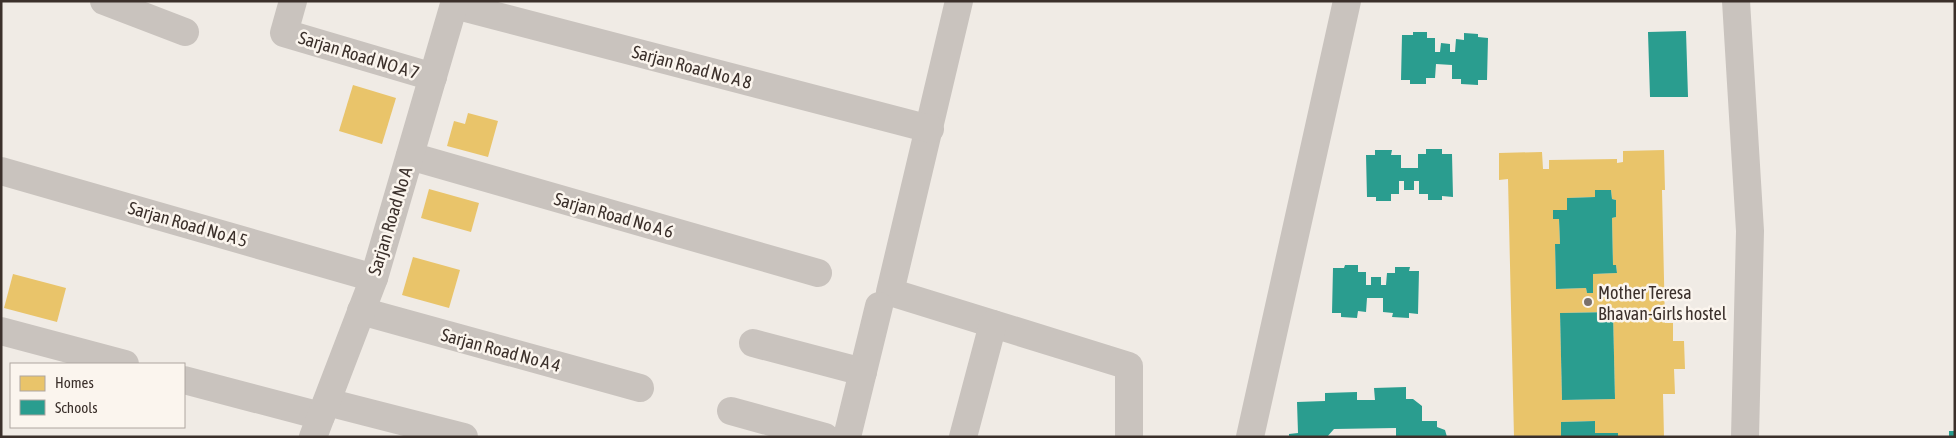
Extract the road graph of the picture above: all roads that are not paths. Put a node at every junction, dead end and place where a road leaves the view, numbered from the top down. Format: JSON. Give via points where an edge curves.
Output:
{"nodes":[{"id":1,"x":104,"y":1,"type":"edge"},
{"id":2,"x":293,"y":1,"type":"edge"},
{"id":3,"x":959,"y":1,"type":"edge"},
{"id":4,"x":1348,"y":1,"type":"edge"},
{"id":5,"x":1736,"y":1,"type":"edge"},
{"id":6,"x":454,"y":3,"type":"edge"},
{"id":7,"x":185,"y":32,"type":"dead end"},
{"id":8,"x":433,"y":77,"type":"junction"},
{"id":9,"x":930,"y":129,"type":"junction"},
{"id":10,"x":410,"y":156,"type":"junction"},
{"id":11,"x":1,"y":171,"type":"edge"},
{"id":12,"x":818,"y":273,"type":"dead end"},
{"id":13,"x":374,"y":278,"type":"junction"},
{"id":14,"x":879,"y":306,"type":"dead end"},
{"id":15,"x":361,"y":311,"type":"junction"},
{"id":16,"x":993,"y":324,"type":"junction"},
{"id":17,"x":1,"y":332,"type":"edge"},
{"id":18,"x":752,"y":343,"type":"dead end"},
{"id":19,"x":121,"y":363,"type":"edge"},
{"id":20,"x":863,"y":372,"type":"junction"},
{"id":21,"x":185,"y":380,"type":"edge"},
{"id":22,"x":640,"y":388,"type":"dead end"},
{"id":23,"x":731,"y":411,"type":"dead end"},
{"id":24,"x":320,"y":418,"type":"edge"},
{"id":25,"x":464,"y":437,"type":"edge"},
{"id":26,"x":825,"y":437,"type":"edge"},
{"id":27,"x":847,"y":437,"type":"edge"},
{"id":28,"x":963,"y":437,"type":"edge"},
{"id":29,"x":1129,"y":437,"type":"edge"},
{"id":30,"x":1250,"y":437,"type":"edge"},
{"id":31,"x":1745,"y":437,"type":"edge"}],
"edges":[{"from":1,"to":7,"type":"street"},
{"from":2,"to":8,"type":"street","name":"Sarjan Road NO A 7","via":[[284,33]]},
{"from":3,"to":9,"type":"street"},
{"from":4,"to":30,"type":"street"},
{"from":5,"to":31,"type":"street","via":[[1750,231]]},
{"from":6,"to":8,"type":"street","name":"Sarjan Road No A"},
{"from":6,"to":9,"type":"street","name":"Sarjan Road No A 8"},
{"from":8,"to":10,"type":"street","name":"Sarjan Road No A"},
{"from":9,"to":16,"type":"street","via":[[890,292]]},
{"from":10,"to":12,"type":"street","name":"Sarjan Road No A 6"},
{"from":10,"to":13,"type":"street","name":"Sarjan Road No A"},
{"from":11,"to":13,"type":"street","name":"Sarjan Road No A 5"},
{"from":13,"to":15,"type":"street","name":"Sarjan Road No A"},
{"from":14,"to":20,"type":"street"},
{"from":15,"to":22,"type":"street","name":"Sarjan Road No A 4"},
{"from":15,"to":24,"type":"street","name":"Sarjan Road No A"},
{"from":16,"to":28,"type":"street"},
{"from":16,"to":29,"type":"street","via":[[1129,366]]},
{"from":17,"to":19,"type":"street"},
{"from":18,"to":20,"type":"street"},
{"from":20,"to":27,"type":"street"},
{"from":21,"to":24,"type":"street"},
{"from":23,"to":26,"type":"street"},
{"from":24,"to":25,"type":"street"}]}
